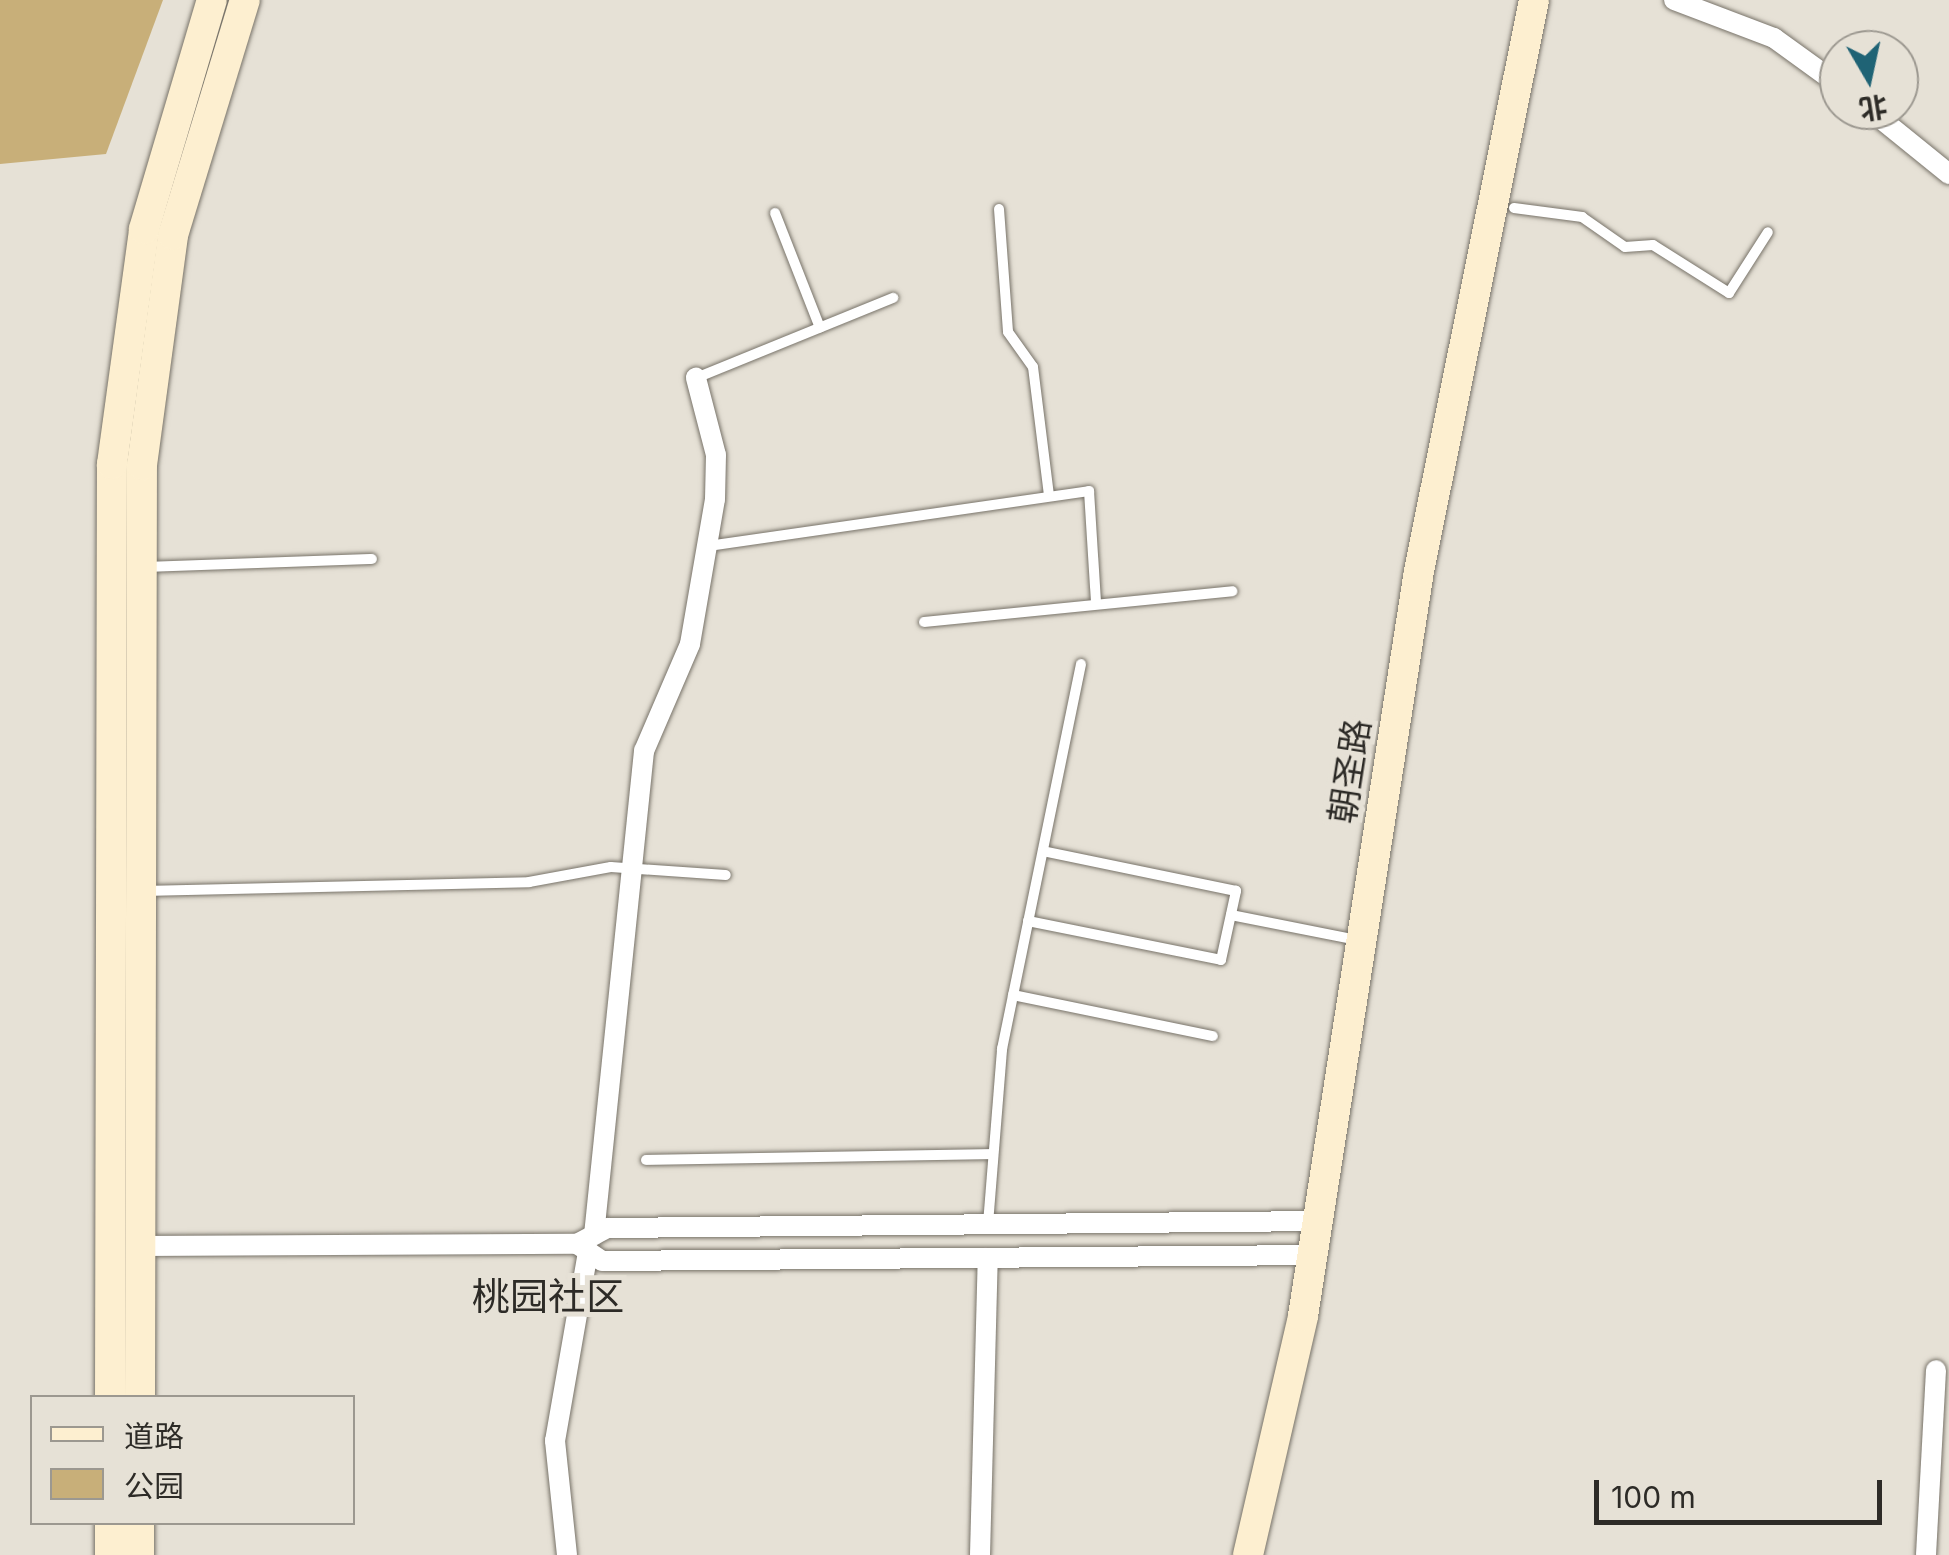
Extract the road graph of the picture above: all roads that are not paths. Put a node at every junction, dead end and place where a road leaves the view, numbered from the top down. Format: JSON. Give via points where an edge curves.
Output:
{"nodes":[{"id":1,"x":212,"y":0,"type":"edge"},
{"id":2,"x":244,"y":0,"type":"edge"},
{"id":3,"x":1534,"y":0,"type":"edge"},
{"id":4,"x":1554,"y":0,"type":"edge"},
{"id":5,"x":1674,"y":0,"type":"edge"},
{"id":6,"x":1819,"y":71,"type":"edge"},
{"id":7,"x":1895,"y":130,"type":"edge"},
{"id":8,"x":1949,"y":174,"type":"edge"},
{"id":9,"x":1514,"y":208,"type":"junction"},
{"id":10,"x":999,"y":209,"type":"dead end"},
{"id":11,"x":774,"y":214,"type":"dead end"},
{"id":12,"x":1768,"y":232,"type":"dead end"},
{"id":13,"x":893,"y":298,"type":"dead end"},
{"id":14,"x":820,"y":328,"type":"junction"},
{"id":15,"x":696,"y":378,"type":"joint"},
{"id":16,"x":1049,"y":496,"type":"junction"},
{"id":17,"x":708,"y":546,"type":"junction"},
{"id":18,"x":372,"y":559,"type":"dead end"},
{"id":19,"x":140,"y":568,"type":"junction"},
{"id":20,"x":1232,"y":591,"type":"dead end"},
{"id":21,"x":1096,"y":601,"type":"junction"},
{"id":22,"x":924,"y":622,"type":"dead end"},
{"id":23,"x":1081,"y":664,"type":"dead end"},
{"id":24,"x":1042,"y":852,"type":"junction"},
{"id":25,"x":633,"y":868,"type":"junction"},
{"id":26,"x":726,"y":875,"type":"dead end"},
{"id":27,"x":141,"y":892,"type":"junction"},
{"id":28,"x":1230,"y":914,"type":"junction"},
{"id":29,"x":1028,"y":921,"type":"junction"},
{"id":30,"x":1361,"y":941,"type":"junction"},
{"id":31,"x":1013,"y":995,"type":"junction"},
{"id":32,"x":1213,"y":1036,"type":"dead end"},
{"id":33,"x":991,"y":1154,"type":"junction"},
{"id":34,"x":646,"y":1160,"type":"dead end"},
{"id":35,"x":1320,"y":1220,"type":"junction"},
{"id":36,"x":988,"y":1224,"type":"junction"},
{"id":37,"x":586,"y":1243,"type":"junction"},
{"id":38,"x":140,"y":1246,"type":"junction"},
{"id":39,"x":1314,"y":1255,"type":"junction"},
{"id":40,"x":988,"y":1258,"type":"junction"},
{"id":41,"x":1936,"y":1370,"type":"dead end"},
{"id":42,"x":110,"y":1395,"type":"edge"},
{"id":43,"x":140,"y":1395,"type":"edge"},
{"id":44,"x":110,"y":1525,"type":"edge"},
{"id":45,"x":139,"y":1525,"type":"edge"},
{"id":46,"x":110,"y":1555,"type":"edge"},
{"id":47,"x":139,"y":1555,"type":"edge"},
{"id":48,"x":567,"y":1555,"type":"edge"},
{"id":49,"x":980,"y":1555,"type":"edge"},
{"id":50,"x":1248,"y":1555,"type":"edge"},
{"id":51,"x":1268,"y":1555,"type":"edge"},
{"id":52,"x":1926,"y":1555,"type":"edge"}],
"edges":[{"from":1,"to":42,"type":"main road","via":[[144,229],[112,464]]},
{"from":2,"to":19,"type":"main road","via":[[199,131],[163,286],[147,400]]},
{"from":3,"to":30,"type":"main road","name":"朝圣路","via":[[1419,571]]},
{"from":4,"to":9,"type":"main road","name":"朝圣路"},
{"from":5,"to":6,"type":"street","via":[[1774,38]]},
{"from":7,"to":8,"type":"street"},
{"from":9,"to":12,"type":"lane","via":[[1582,217],[1624,247],[1653,245],[1729,294]]},
{"from":9,"to":51,"type":"main road","name":"朝圣路","via":[[1439,574],[1323,1320]]},
{"from":10,"to":16,"type":"lane","via":[[1008,332],[1033,367]]},
{"from":11,"to":14,"type":"lane"},
{"from":13,"to":14,"type":"lane"},
{"from":14,"to":15,"type":"lane"},
{"from":15,"to":17,"type":"street","via":[[716,455]]},
{"from":16,"to":17,"type":"lane"},
{"from":16,"to":21,"type":"lane","via":[[1088,491]]},
{"from":17,"to":25,"type":"street","via":[[687,654],[644,751]]},
{"from":18,"to":19,"type":"lane"},
{"from":19,"to":27,"type":"main road"},
{"from":20,"to":21,"type":"lane"},
{"from":21,"to":22,"type":"lane"},
{"from":23,"to":24,"type":"lane"},
{"from":24,"to":28,"type":"lane","via":[[1236,891]]},
{"from":24,"to":29,"type":"lane"},
{"from":25,"to":26,"type":"lane"},
{"from":25,"to":27,"type":"lane","via":[[529,882]]},
{"from":25,"to":37,"type":"street"},
{"from":27,"to":38,"type":"main road"},
{"from":28,"to":29,"type":"lane","via":[[1221,960]]},
{"from":28,"to":30,"type":"lane"},
{"from":29,"to":31,"type":"lane"},
{"from":30,"to":35,"type":"main road","name":"朝圣路"},
{"from":31,"to":32,"type":"lane"},
{"from":31,"to":33,"type":"lane"},
{"from":33,"to":34,"type":"lane"},
{"from":33,"to":36,"type":"lane"},
{"from":35,"to":36,"type":"street"},
{"from":35,"to":39,"type":"main road","name":"朝圣路"},
{"from":36,"to":37,"type":"street","via":[[608,1228]]},
{"from":37,"to":38,"type":"street"},
{"from":37,"to":40,"type":"street","via":[[602,1261]]},
{"from":37,"to":48,"type":"street","via":[[556,1441]]},
{"from":38,"to":43,"type":"main road"},
{"from":39,"to":40,"type":"street"},
{"from":39,"to":50,"type":"main road","name":"朝圣路"},
{"from":40,"to":49,"type":"street"},
{"from":41,"to":52,"type":"street"},
{"from":44,"to":46,"type":"main road"},
{"from":45,"to":47,"type":"main road"}]}
